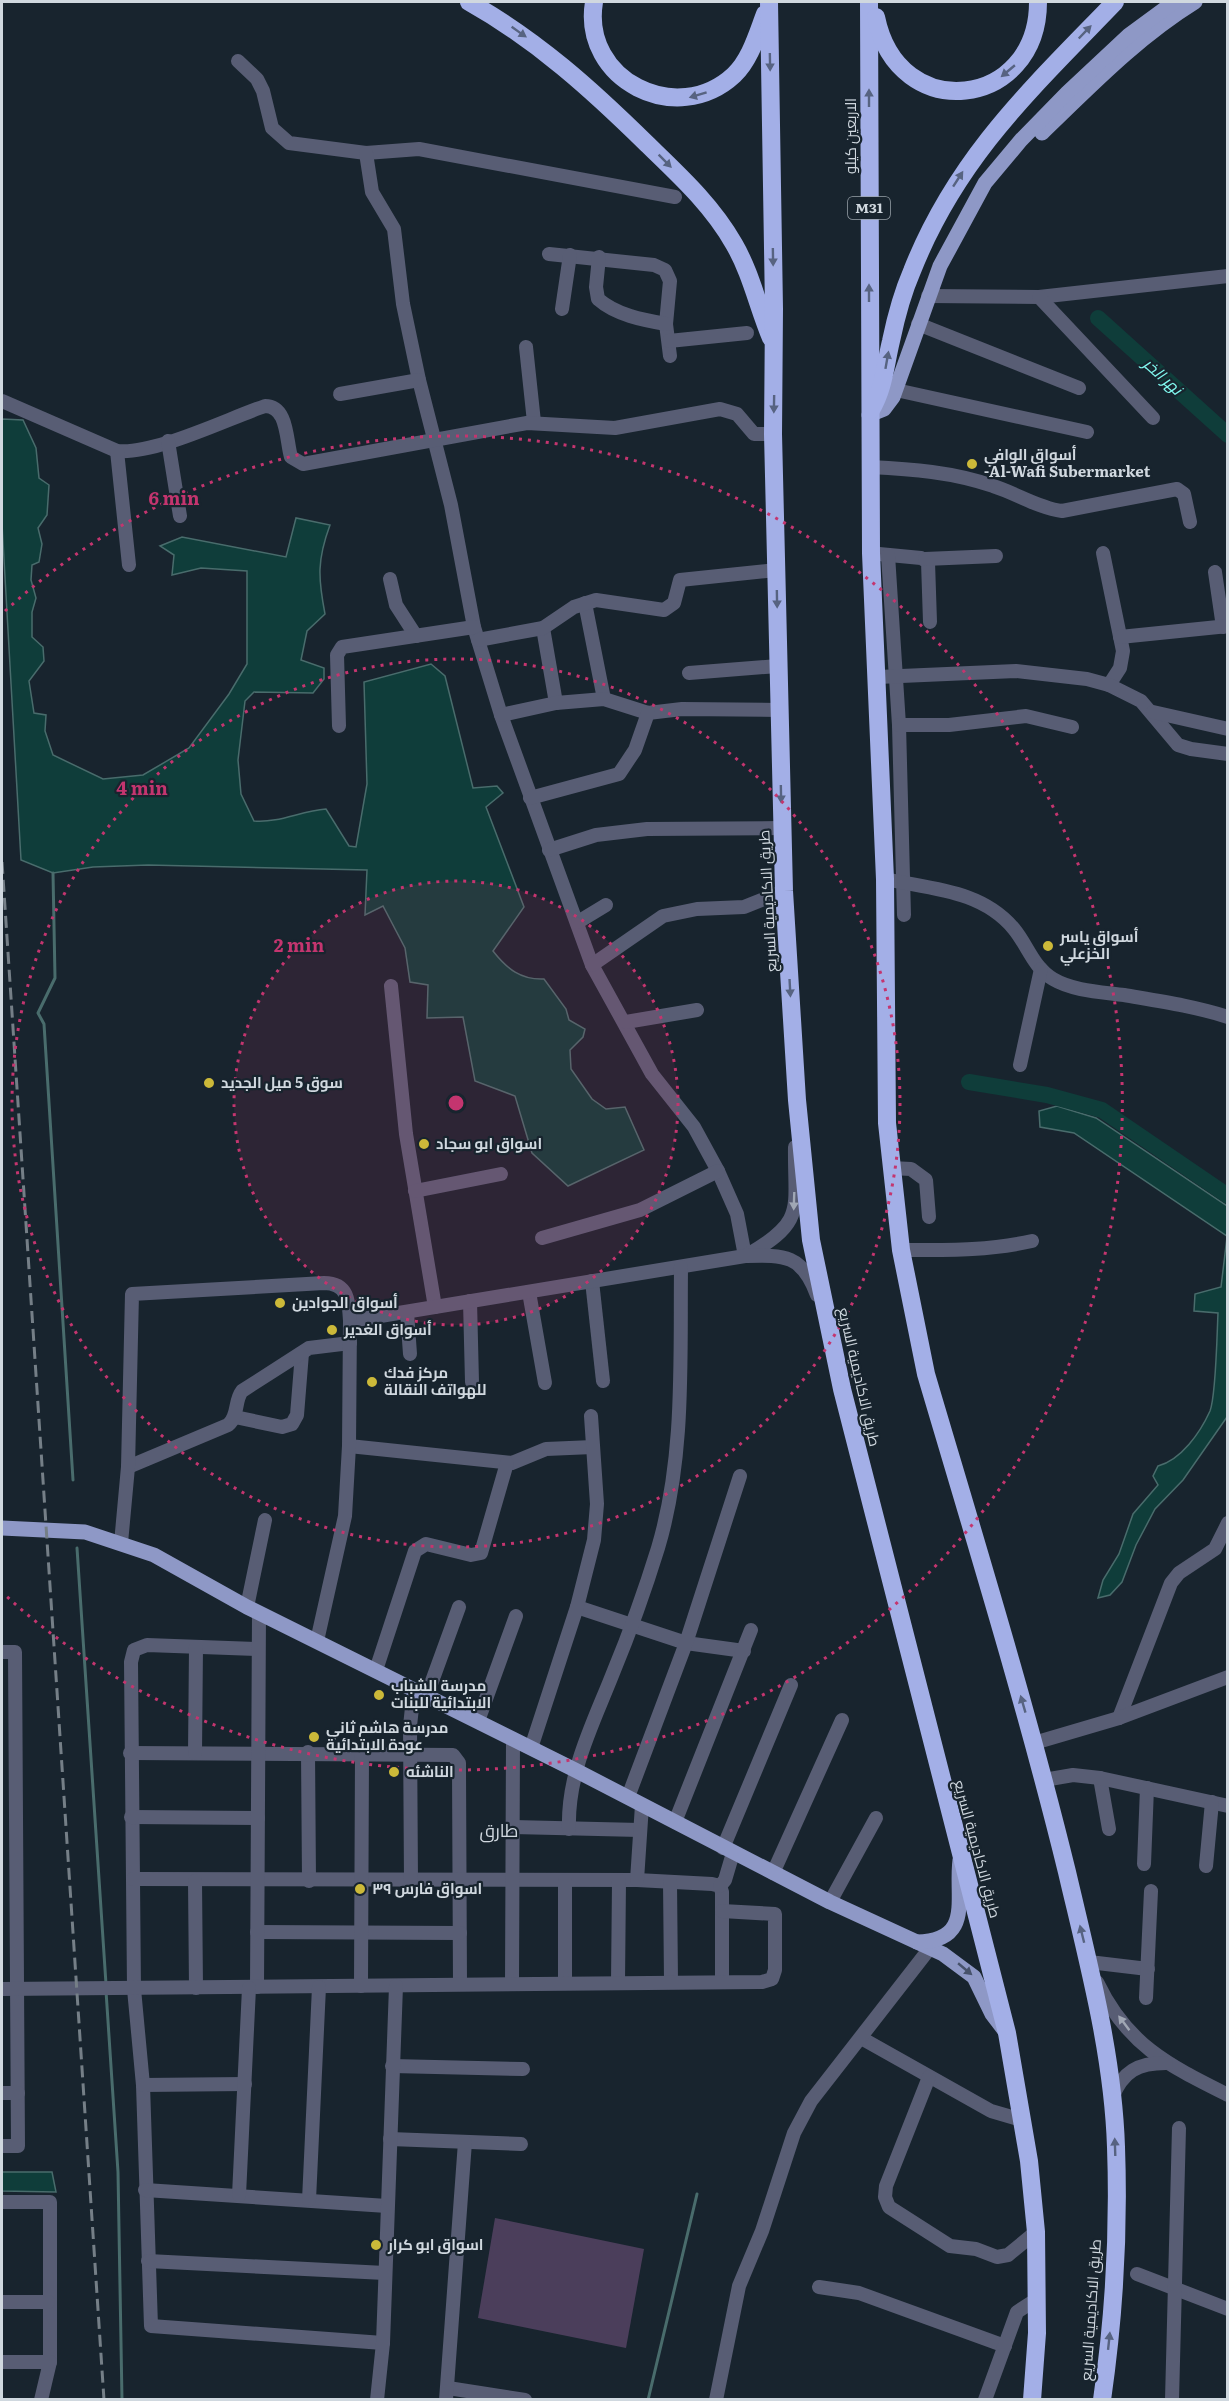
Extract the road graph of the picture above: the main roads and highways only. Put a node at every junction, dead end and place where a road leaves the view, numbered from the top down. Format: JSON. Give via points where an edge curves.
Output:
{"nodes":[{"id":1,"x":469,"y":2,"type":"edge"},
{"id":2,"x":594,"y":2,"type":"edge"},
{"id":3,"x":871,"y":2,"type":"edge"},
{"id":4,"x":1038,"y":2,"type":"edge"},
{"id":5,"x":1115,"y":2,"type":"edge"},
{"id":6,"x":1174,"y":2,"type":"edge"},
{"id":7,"x":1195,"y":2,"type":"edge"},
{"id":8,"x":769,"y":3,"type":"edge"},
{"id":9,"x":975,"y":202,"type":"junction"},
{"id":10,"x":774,"y":345,"type":"junction"},
{"id":11,"x":869,"y":415,"type":"junction"},
{"id":12,"x":2,"y":1527,"type":"edge"},
{"id":13,"x":960,"y":1859,"type":"junction"},
{"id":14,"x":914,"y":1942,"type":"junction"},
{"id":15,"x":1007,"y":2033,"type":"junction"},
{"id":16,"x":1032,"y":2400,"type":"edge"},
{"id":17,"x":1102,"y":2400,"type":"edge"}],
"edges":[{"from":1,"to":10,"type":"highway","one_way":true,"via":[[519,32],[575,76],[705,202],[741,257]]},
{"from":8,"to":2,"type":"highway","one_way":true,"via":[[747,57],[736,73],[707,92],[678,99],[650,94],[627,83],[617,73],[599,43],[593,19]]},
{"from":4,"to":3,"type":"highway","one_way":true,"via":[[1034,35],[1020,60],[986,86],[955,91],[921,82],[900,68],[885,48]]},
{"from":11,"to":3,"type":"highway","name":"الاربعين كيلو","number":"M31","one_way":true},
{"from":11,"to":5,"type":"highway","one_way":true,"via":[[881,390],[905,290],[948,195],[999,125]]},
{"from":6,"to":9,"type":"main road","via":[[1129,35],[1059,101],[1009,153]]},
{"from":7,"to":9,"type":"main road","via":[[1130,49]]},
{"from":8,"to":10,"type":"highway","one_way":true},
{"from":9,"to":11,"type":"main road","via":[[946,252],[896,390],[884,409]]},
{"from":10,"to":13,"type":"highway","name":"طريق الاكاديمية السريع","one_way":true,"via":[[784,891],[797,1100],[811,1240],[830,1332]]},
{"from":17,"to":11,"type":"highway","name":"طريق الاكاديمية السريع","one_way":true,"via":[[1110,2333],[1116,2146],[1104,2041],[1044,1780],[926,1374],[901,1250],[891,1168],[887,1123],[885,879],[887,676]]},
{"from":12,"to":14,"type":"main road","via":[[68,1529],[154,1556],[253,1610]]},
{"from":13,"to":14,"type":"main road","via":[[960,1910],[956,1924],[941,1939]]},
{"from":13,"to":15,"type":"highway","name":"طريق الاكاديمية السريع"},
{"from":14,"to":15,"type":"main road","one_way":true,"via":[[958,1962],[974,1977],[992,2014]]},
{"from":15,"to":16,"type":"highway","name":"طريق الاكاديمية السريع","via":[[1035,2232],[1037,2299]]}]}
